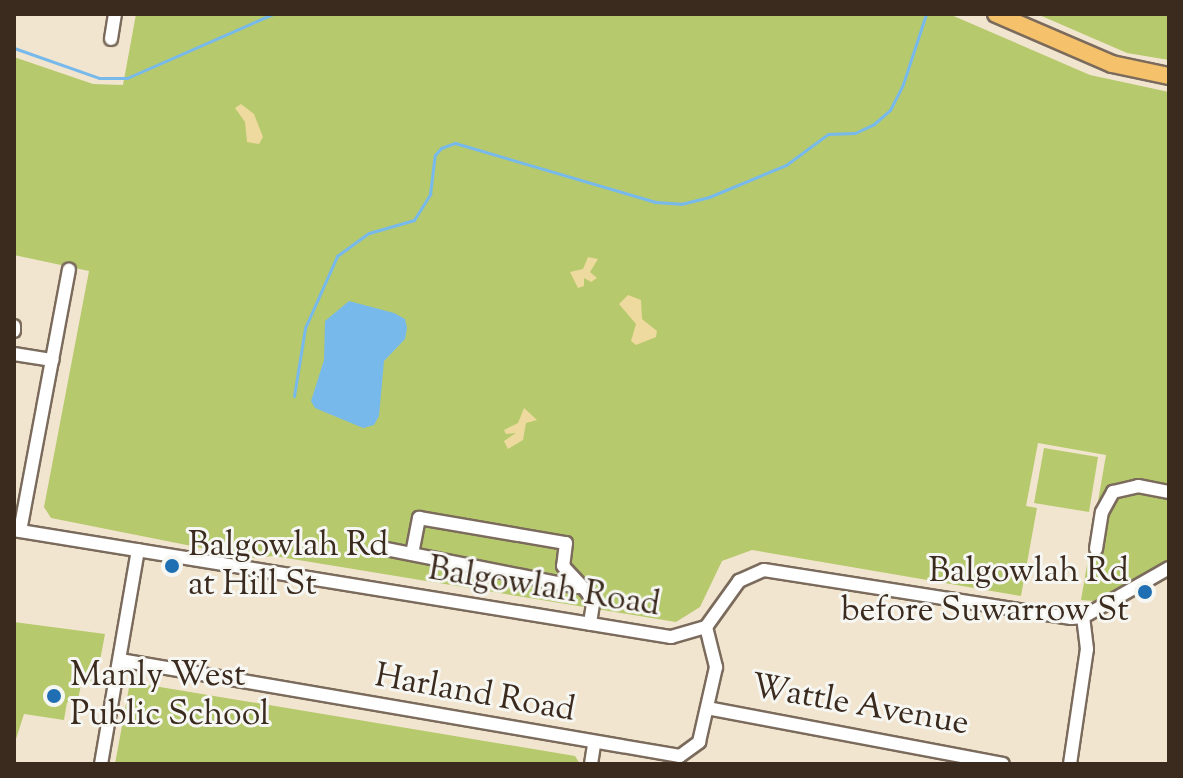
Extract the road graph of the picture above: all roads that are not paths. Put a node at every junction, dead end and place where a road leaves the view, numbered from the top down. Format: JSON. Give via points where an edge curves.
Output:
{"nodes":[{"id":1,"x":115,"y":14,"type":"edge"},
{"id":2,"x":996,"y":14,"type":"edge"},
{"id":3,"x":111,"y":39,"type":"dead end"},
{"id":4,"x":1169,"y":76,"type":"edge"},
{"id":5,"x":69,"y":270,"type":"dead end"},
{"id":6,"x":14,"y":354,"type":"edge"},
{"id":7,"x":53,"y":360,"type":"junction"},
{"id":8,"x":1169,"y":492,"type":"edge"},
{"id":9,"x":17,"y":530,"type":"edge"},
{"id":10,"x":381,"y":548,"type":"dead end"},
{"id":11,"x":1096,"y":549,"type":"dead end"},
{"id":12,"x":138,"y":550,"type":"junction"},
{"id":13,"x":412,"y":554,"type":"junction"},
{"id":14,"x":1169,"y":568,"type":"edge"},
{"id":15,"x":578,"y":587,"type":"junction"},
{"id":16,"x":1083,"y":617,"type":"junction"},
{"id":17,"x":590,"y":624,"type":"junction"},
{"id":18,"x":706,"y":627,"type":"junction"},
{"id":19,"x":120,"y":660,"type":"junction"},
{"id":20,"x":707,"y":708,"type":"junction"},
{"id":21,"x":594,"y":744,"type":"junction"},
{"id":22,"x":101,"y":764,"type":"edge"},
{"id":23,"x":591,"y":764,"type":"edge"},
{"id":24,"x":1003,"y":764,"type":"edge"},
{"id":25,"x":1070,"y":764,"type":"edge"}],
"edges":[{"from":1,"to":3,"type":"street"},
{"from":2,"to":4,"type":"main road","via":[[1084,54]]},
{"from":5,"to":7,"type":"street"},
{"from":6,"to":7,"type":"street"},
{"from":7,"to":9,"type":"street"},
{"from":8,"to":11,"type":"street","via":[[1138,486],[1113,492],[1102,512]]},
{"from":9,"to":12,"type":"street","name":"Balgowlah Road"},
{"from":10,"to":13,"type":"street"},
{"from":12,"to":17,"type":"street","name":"Balgowlah Road"},
{"from":12,"to":19,"type":"street"},
{"from":13,"to":15,"type":"street"},
{"from":13,"to":15,"type":"street","via":[[419,518],[566,543],[563,566]]},
{"from":14,"to":16,"type":"street"},
{"from":15,"to":17,"type":"street","via":[[593,604]]},
{"from":16,"to":18,"type":"street","name":"Balgowlah Road","via":[[1026,614],[771,569],[739,581]]},
{"from":16,"to":25,"type":"street","via":[[1087,649]]},
{"from":17,"to":18,"type":"street","name":"Balgowlah Road","via":[[671,637]]},
{"from":18,"to":20,"type":"street","name":"Harland Road","via":[[716,659]]},
{"from":19,"to":21,"type":"street","name":"Harland Road"},
{"from":19,"to":22,"type":"street"},
{"from":20,"to":21,"type":"street","name":"Harland Road","via":[[699,742],[687,755]]},
{"from":20,"to":24,"type":"street","name":"Wattle Avenue"},
{"from":21,"to":23,"type":"street"}]}
